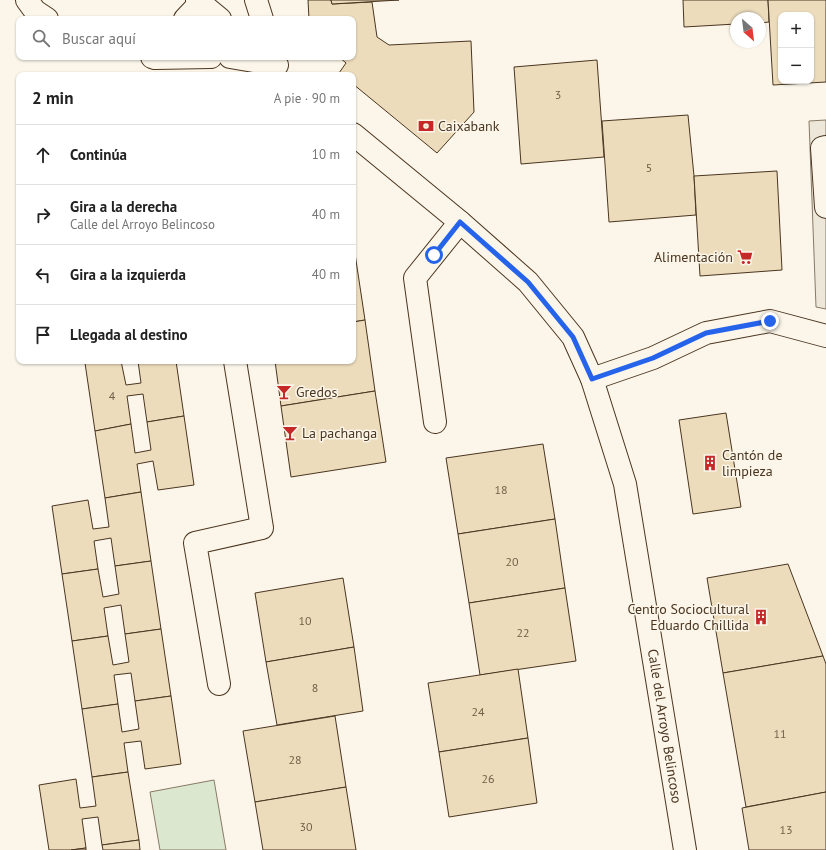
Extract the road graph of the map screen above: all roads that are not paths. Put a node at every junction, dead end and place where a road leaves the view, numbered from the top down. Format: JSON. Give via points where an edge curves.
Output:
{"nodes":[{"id":1,"x":27,"y":0,"type":"edge"},
{"id":2,"x":256,"y":0,"type":"edge"},
{"id":3,"x":200,"y":1,"type":"edge"},
{"id":4,"x":42,"y":16,"type":"edge"},
{"id":5,"x":188,"y":16,"type":"edge"},
{"id":6,"x":217,"y":16,"type":"edge"},
{"id":7,"x":261,"y":16,"type":"edge"},
{"id":8,"x":253,"y":60,"type":"edge"},
{"id":9,"x":276,"y":63,"type":"edge"},
{"id":10,"x":356,"y":136,"type":"edge"},
{"id":11,"x":826,"y":147,"type":"edge"},
{"id":12,"x":826,"y":207,"type":"edge"},
{"id":13,"x":460,"y":222,"type":"junction"},
{"id":14,"x":826,"y":336,"type":"edge"},
{"id":15,"x":235,"y":364,"type":"edge"},
{"id":16,"x":592,"y":379,"type":"junction"},
{"id":17,"x":435,"y":422,"type":"dead end"},
{"id":18,"x":219,"y":684,"type":"dead end"},
{"id":19,"x":685,"y":850,"type":"edge"}],
"edges":[{"from":1,"to":4,"type":"street"},
{"from":2,"to":7,"type":"street"},
{"from":3,"to":5,"type":"street"},
{"from":3,"to":6,"type":"street"},
{"from":8,"to":9,"type":"street"},
{"from":10,"to":13,"type":"street","name":"Calle del Arroyo Belincoso"},
{"from":11,"to":12,"type":"street","via":[[822,148]]},
{"from":13,"to":16,"type":"street","name":"Calle del Arroyo Belincoso","via":[[528,282],[573,337]]},
{"from":13,"to":17,"type":"street","via":[[415,278]]},
{"from":14,"to":16,"type":"street","via":[[770,321],[706,333],[653,358]]},
{"from":15,"to":18,"type":"street","via":[[262,528],[195,543]]},
{"from":16,"to":19,"type":"street","name":"Calle del Arroyo Belincoso","via":[[625,484]]}]}
